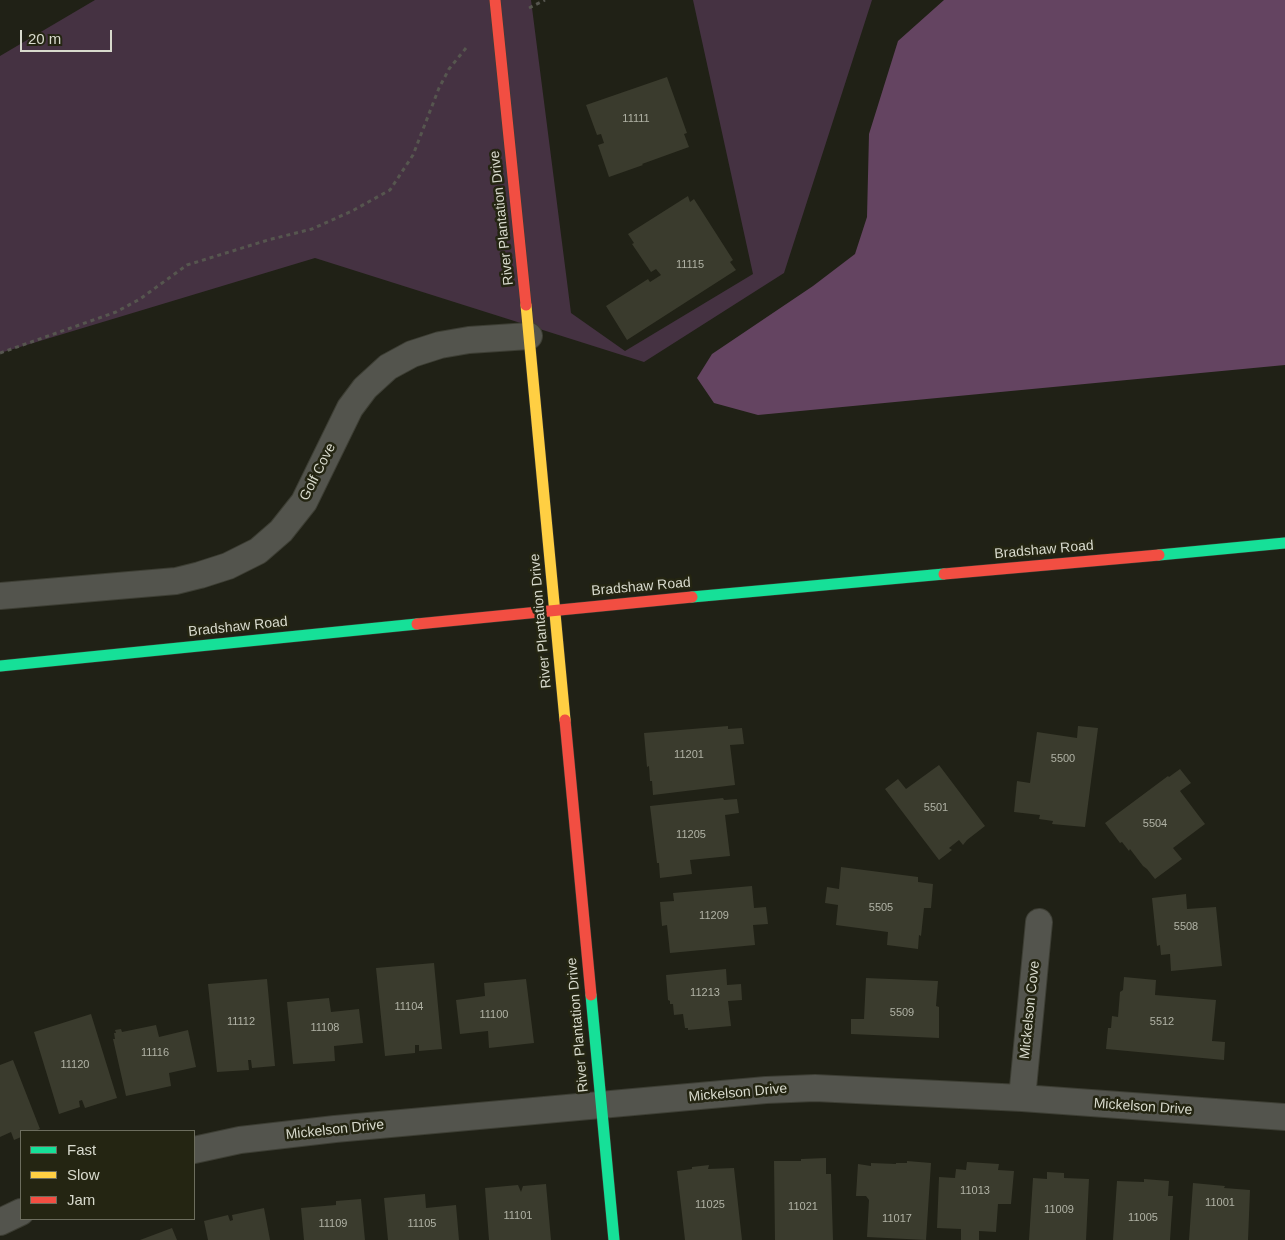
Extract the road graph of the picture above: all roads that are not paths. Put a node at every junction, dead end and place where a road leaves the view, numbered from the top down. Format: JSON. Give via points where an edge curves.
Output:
{"nodes":[{"id":1,"x":496,"y":0,"type":"edge"},
{"id":2,"x":529,"y":336,"type":"junction"},
{"id":3,"x":1285,"y":543,"type":"edge"},
{"id":4,"x":0,"y":596,"type":"edge"},
{"id":5,"x":555,"y":610,"type":"junction"},
{"id":6,"x":0,"y":666,"type":"edge"},
{"id":7,"x":1039,"y":922,"type":"dead end"},
{"id":8,"x":1022,"y":1098,"type":"junction"},
{"id":9,"x":600,"y":1106,"type":"junction"},
{"id":10,"x":1285,"y":1116,"type":"edge"},
{"id":11,"x":195,"y":1150,"type":"edge"},
{"id":12,"x":20,"y":1212,"type":"edge"},
{"id":13,"x":0,"y":1222,"type":"edge"},
{"id":14,"x":614,"y":1240,"type":"edge"}],
"edges":[{"from":1,"to":2,"type":"street","name":"River Plantation Drive"},
{"from":2,"to":4,"type":"street","name":"Golf Cove","via":[[440,344],[412,354],[388,368],[365,388],[350,408],[304,502],[281,531],[258,551],[228,566],[176,581]]},
{"from":2,"to":5,"type":"street","name":"River Plantation Drive"},
{"from":3,"to":5,"type":"street","name":"Bradshaw Road"},
{"from":5,"to":6,"type":"street","name":"Bradshaw Road"},
{"from":5,"to":9,"type":"street","name":"River Plantation Drive"},
{"from":7,"to":8,"type":"street","name":"Mickelson Cove"},
{"from":8,"to":9,"type":"street","name":"Mickelson Drive","via":[[815,1088]]},
{"from":8,"to":10,"type":"street","name":"Mickelson Drive"},
{"from":9,"to":11,"type":"street","name":"Mickelson Drive","via":[[335,1129],[240,1140]]},
{"from":9,"to":14,"type":"street","name":"River Plantation Drive"},
{"from":12,"to":13,"type":"street"}]}
